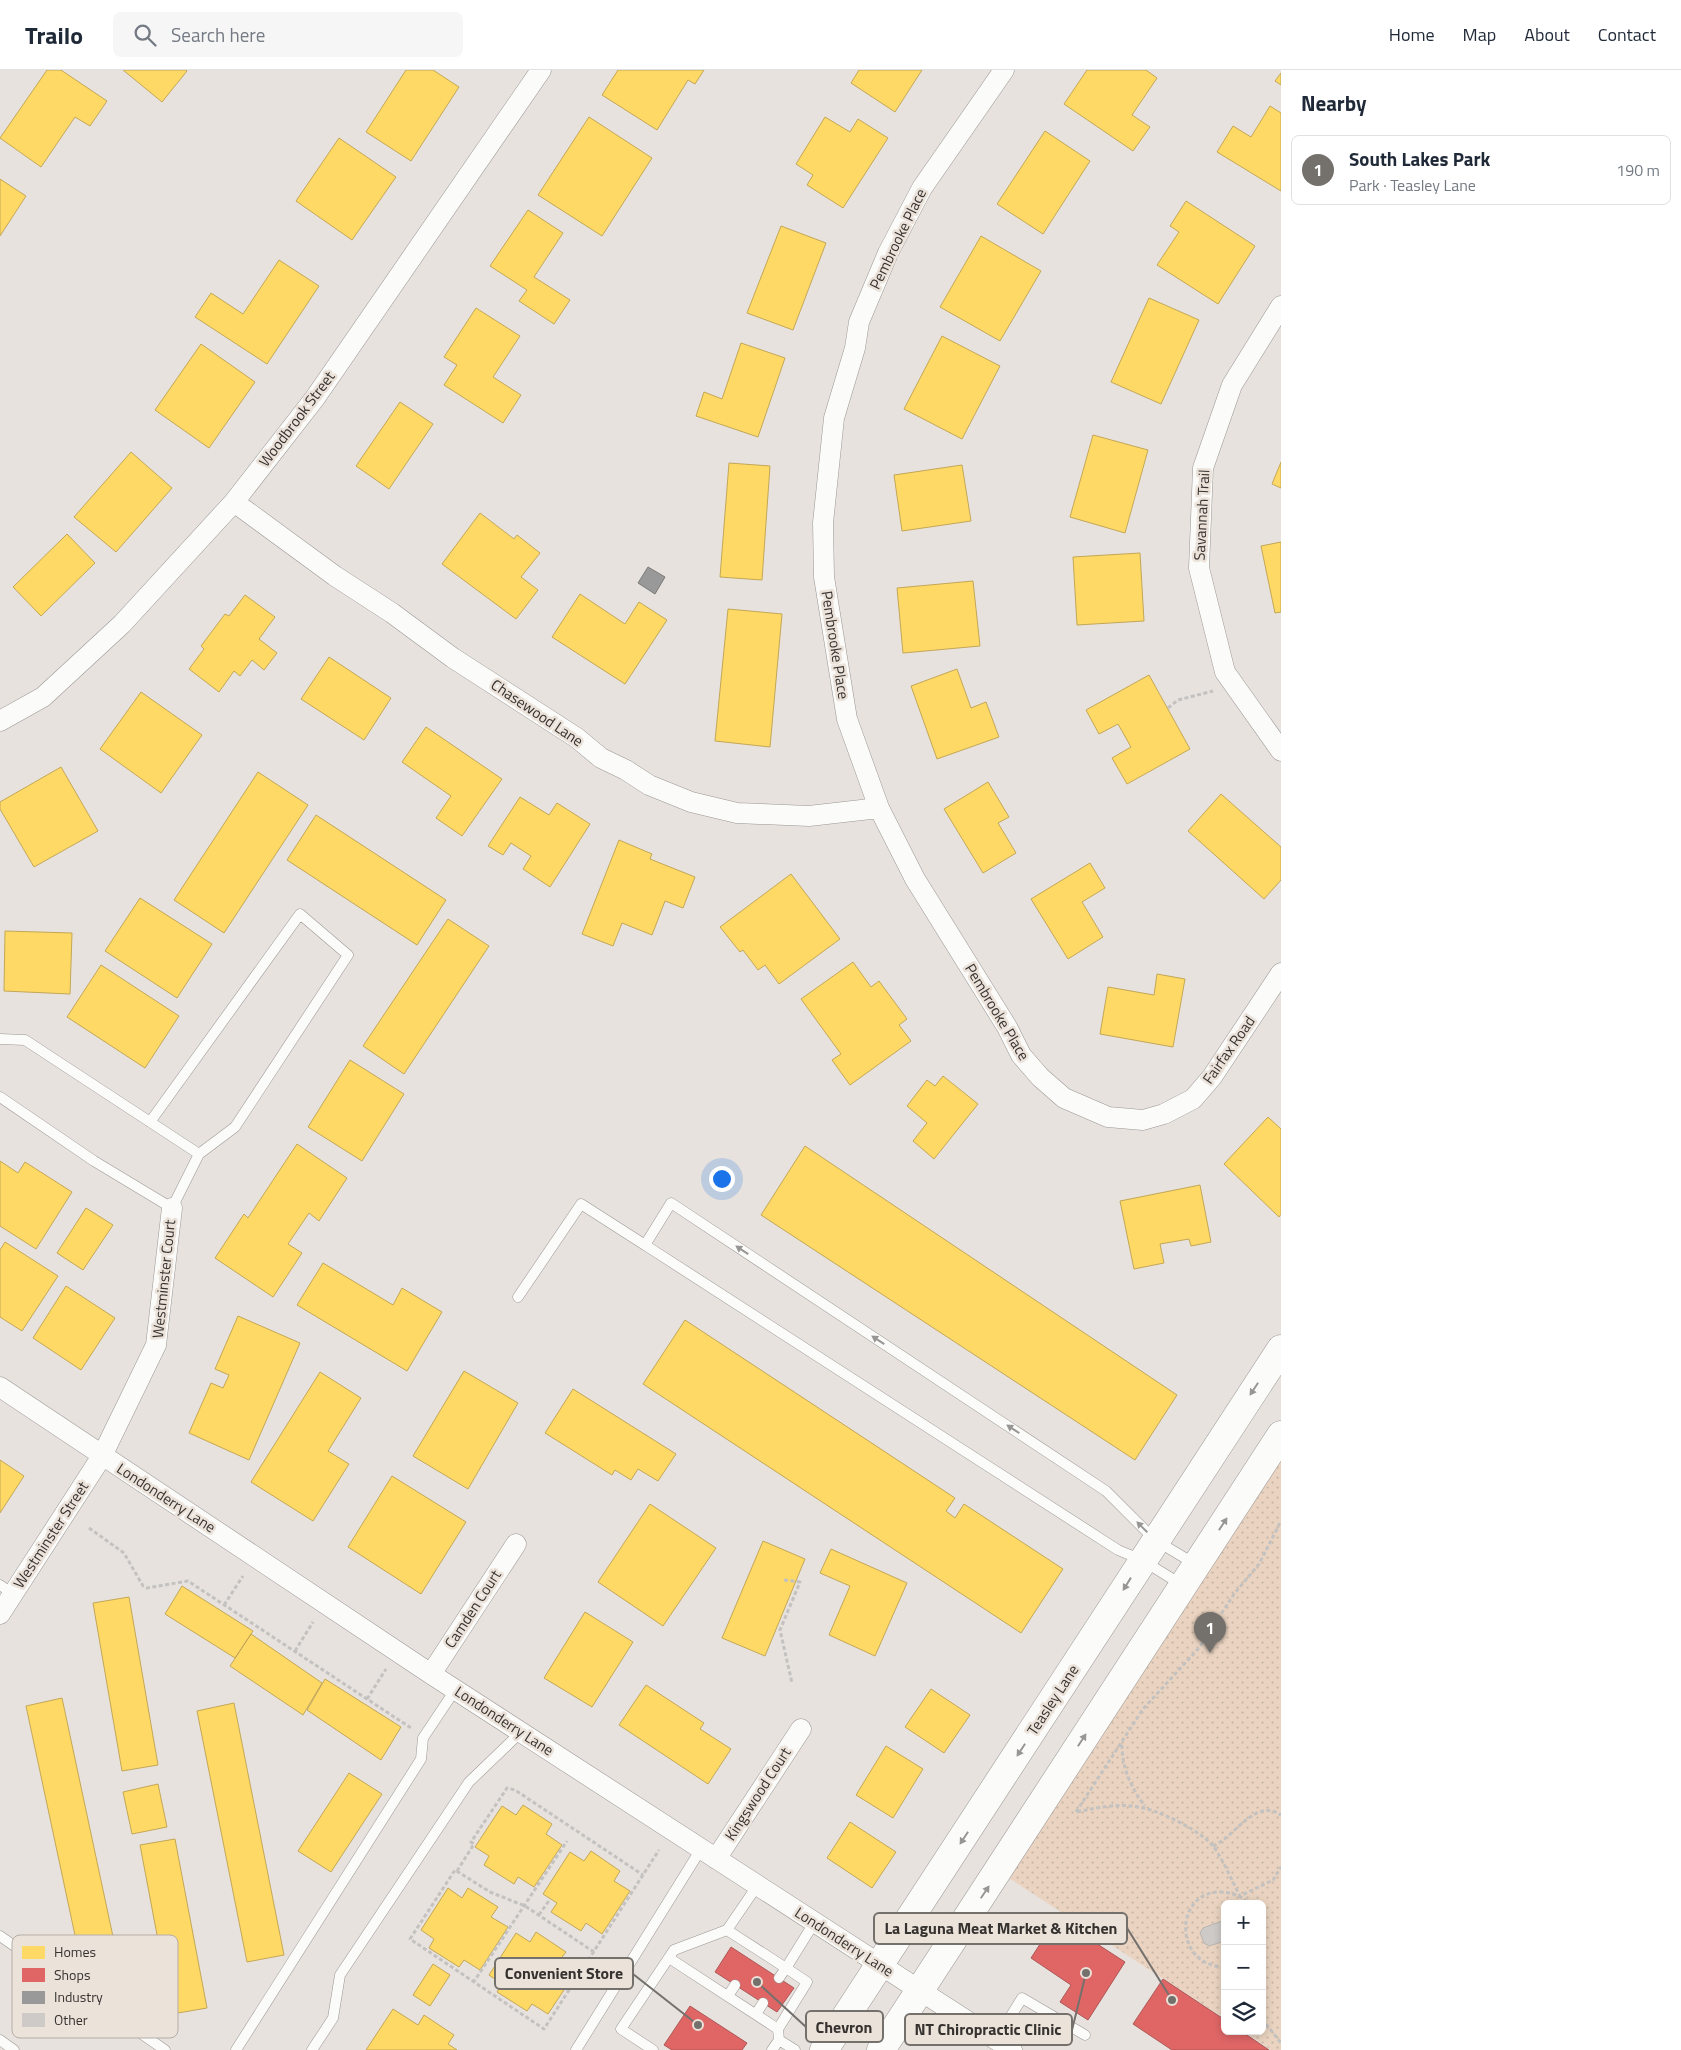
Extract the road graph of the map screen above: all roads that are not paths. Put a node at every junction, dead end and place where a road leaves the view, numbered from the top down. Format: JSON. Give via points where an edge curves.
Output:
{"nodes":[{"id":1,"x":542,"y":70,"type":"edge"},
{"id":2,"x":1004,"y":70,"type":"edge"},
{"id":3,"x":1281,"y":306,"type":"edge"},
{"id":4,"x":234,"y":502,"type":"junction"},
{"id":5,"x":0,"y":720,"type":"edge"},
{"id":6,"x":1281,"y":751,"type":"edge"},
{"id":7,"x":879,"y":808,"type":"junction"},
{"id":8,"x":1281,"y":973,"type":"edge"},
{"id":9,"x":0,"y":1039,"type":"edge"},
{"id":10,"x":0,"y":1097,"type":"edge"},
{"id":11,"x":1164,"y":1114,"type":"joint"},
{"id":12,"x":150,"y":1122,"type":"junction"},
{"id":13,"x":199,"y":1154,"type":"junction"},
{"id":14,"x":172,"y":1208,"type":"junction"},
{"id":15,"x":645,"y":1245,"type":"junction"},
{"id":16,"x":518,"y":1297,"type":"dead end"},
{"id":17,"x":1281,"y":1349,"type":"edge"},
{"id":18,"x":0,"y":1386,"type":"edge"},
{"id":19,"x":1281,"y":1435,"type":"edge"},
{"id":20,"x":102,"y":1456,"type":"junction"},
{"id":21,"x":516,"y":1544,"type":"dead end"},
{"id":22,"x":1149,"y":1550,"type":"junction"},
{"id":23,"x":1189,"y":1575,"type":"junction"},
{"id":24,"x":7,"y":1589,"type":"edge"},
{"id":25,"x":0,"y":1614,"type":"edge"},
{"id":26,"x":431,"y":1674,"type":"junction"},
{"id":27,"x":455,"y":1690,"type":"junction"},
{"id":28,"x":801,"y":1729,"type":"dead end"},
{"id":29,"x":522,"y":1732,"type":"junction"},
{"id":30,"x":709,"y":1854,"type":"junction"},
{"id":31,"x":757,"y":1886,"type":"junction"},
{"id":32,"x":814,"y":1923,"type":"junction"},
{"id":33,"x":727,"y":1930,"type":"junction"},
{"id":34,"x":0,"y":1936,"type":"edge"},
{"id":35,"x":12,"y":1944,"type":"edge"},
{"id":36,"x":758,"y":1950,"type":"junction"},
{"id":37,"x":669,"y":1958,"type":"junction"},
{"id":38,"x":752,"y":1960,"type":"dead end"},
{"id":39,"x":881,"y":1966,"type":"junction"},
{"id":40,"x":786,"y":1968,"type":"junction"},
{"id":41,"x":779,"y":1978,"type":"dead end"},
{"id":42,"x":735,"y":1985,"type":"dead end"},
{"id":43,"x":920,"y":1990,"type":"junction"},
{"id":44,"x":728,"y":1996,"type":"junction"},
{"id":45,"x":763,"y":2003,"type":"dead end"},
{"id":46,"x":756,"y":2014,"type":"junction"},
{"id":47,"x":778,"y":2029,"type":"junction"},
{"id":48,"x":1085,"y":2035,"type":"dead end"},
{"id":49,"x":148,"y":2038,"type":"edge"},
{"id":50,"x":0,"y":2040,"type":"edge"},
{"id":51,"x":779,"y":2040,"type":"junction"},
{"id":52,"x":1004,"y":2045,"type":"edge"},
{"id":53,"x":14,"y":2050,"type":"edge"},
{"id":54,"x":165,"y":2050,"type":"edge"},
{"id":55,"x":236,"y":2050,"type":"edge"},
{"id":56,"x":312,"y":2050,"type":"edge"},
{"id":57,"x":576,"y":2050,"type":"edge"},
{"id":58,"x":653,"y":2050,"type":"edge"},
{"id":59,"x":772,"y":2050,"type":"edge"},
{"id":60,"x":795,"y":2050,"type":"edge"},
{"id":61,"x":824,"y":2050,"type":"edge"},
{"id":62,"x":881,"y":2050,"type":"edge"}],
"edges":[{"from":1,"to":4,"type":"street","name":"Woodbrook Street","via":[[315,398]]},
{"from":2,"to":7,"type":"street","name":"Pembrooke Place","via":[[922,188],[888,253],[859,322],[855,348],[834,418],[823,523],[824,577],[847,719]]},
{"from":3,"to":6,"type":"street","name":"Savannah Trail","via":[[1232,385],[1202,468],[1199,568],[1225,672]]},
{"from":4,"to":5,"type":"street","name":"Woodbrook Street","via":[[122,624],[43,698]]},
{"from":4,"to":7,"type":"street","name":"Chasewood Lane","via":[[453,658],[577,738],[601,758],[649,785],[691,802],[737,813],[809,816]]},
{"from":7,"to":11,"type":"street","name":"Pembrooke Place","via":[[915,879],[1022,1055],[1040,1077],[1064,1098],[1108,1117],[1143,1120]]},
{"from":8,"to":11,"type":"street","name":"Fairfax Road","via":[[1206,1084],[1193,1099]]},
{"from":9,"to":12,"type":"lane","via":[[25,1040]]},
{"from":10,"to":14,"type":"lane","via":[[94,1161]]},
{"from":12,"to":13,"type":"lane"},
{"from":12,"to":13,"type":"lane","via":[[300,914],[348,955],[235,1127]]},
{"from":13,"to":14,"type":"lane"},
{"from":14,"to":20,"type":"street","name":"Westminster Court","via":[[156,1346]]},
{"from":15,"to":16,"type":"lane","via":[[581,1204]]},
{"from":15,"to":22,"type":"lane","via":[[1118,1550]]},
{"from":22,"to":15,"type":"lane","one_way":true,"via":[[1106,1491],[671,1203]]},
{"from":17,"to":22,"type":"main road","name":"Teasley Lane","one_way":true},
{"from":18,"to":20,"type":"street","name":"Londonderry Lane"},
{"from":23,"to":19,"type":"main road","one_way":true},
{"from":20,"to":24,"type":"street","name":"Westminster Street"},
{"from":20,"to":26,"type":"street","name":"Londonderry Lane"},
{"from":21,"to":26,"type":"street","name":"Camden Court"},
{"from":22,"to":23,"type":"lane"},
{"from":22,"to":23,"type":"lane"},
{"from":22,"to":39,"type":"main road","name":"Teasley Lane","one_way":true},
{"from":43,"to":23,"type":"main road","one_way":true},
{"from":24,"to":25,"type":"street","name":"Westminster Street"},
{"from":26,"to":27,"type":"street","name":"Londonderry Lane"},
{"from":27,"to":29,"type":"street","name":"Londonderry Lane"},
{"from":27,"to":55,"type":"lane","via":[[424,1738],[421,1758]]},
{"from":28,"to":30,"type":"street","name":"Kingswood Court"},
{"from":29,"to":30,"type":"street","name":"Londonderry Lane"},
{"from":29,"to":56,"type":"lane","via":[[469,1782],[340,1975],[333,2018]]},
{"from":30,"to":31,"type":"street","name":"Londonderry Lane"},
{"from":30,"to":57,"type":"lane"},
{"from":31,"to":32,"type":"street","name":"Londonderry Lane"},
{"from":31,"to":33,"type":"lane"},
{"from":32,"to":39,"type":"street","name":"Londonderry Lane"},
{"from":32,"to":40,"type":"lane"},
{"from":33,"to":36,"type":"lane"},
{"from":33,"to":37,"type":"lane","via":[[674,1950]]},
{"from":34,"to":35,"type":"lane"},
{"from":36,"to":38,"type":"lane"},
{"from":36,"to":40,"type":"lane"},
{"from":37,"to":44,"type":"lane"},
{"from":37,"to":58,"type":"lane","via":[[622,2029]]},
{"from":39,"to":43,"type":"street","name":"Londonderry Lane"},
{"from":39,"to":61,"type":"main road","name":"Teasley Lane"},
{"from":40,"to":41,"type":"lane"},
{"from":40,"to":47,"type":"lane","via":[[806,1982]]},
{"from":42,"to":44,"type":"lane"},
{"from":43,"to":52,"type":"street","name":"Londonderry Lane"},
{"from":43,"to":62,"type":"main road"},
{"from":44,"to":46,"type":"lane"},
{"from":45,"to":46,"type":"lane"},
{"from":46,"to":47,"type":"lane"},
{"from":47,"to":51,"type":"lane"},
{"from":48,"to":52,"type":"lane","via":[[1022,1998]]},
{"from":49,"to":54,"type":"lane"},
{"from":50,"to":53,"type":"lane"},
{"from":51,"to":59,"type":"lane"},
{"from":51,"to":60,"type":"lane"}]}
